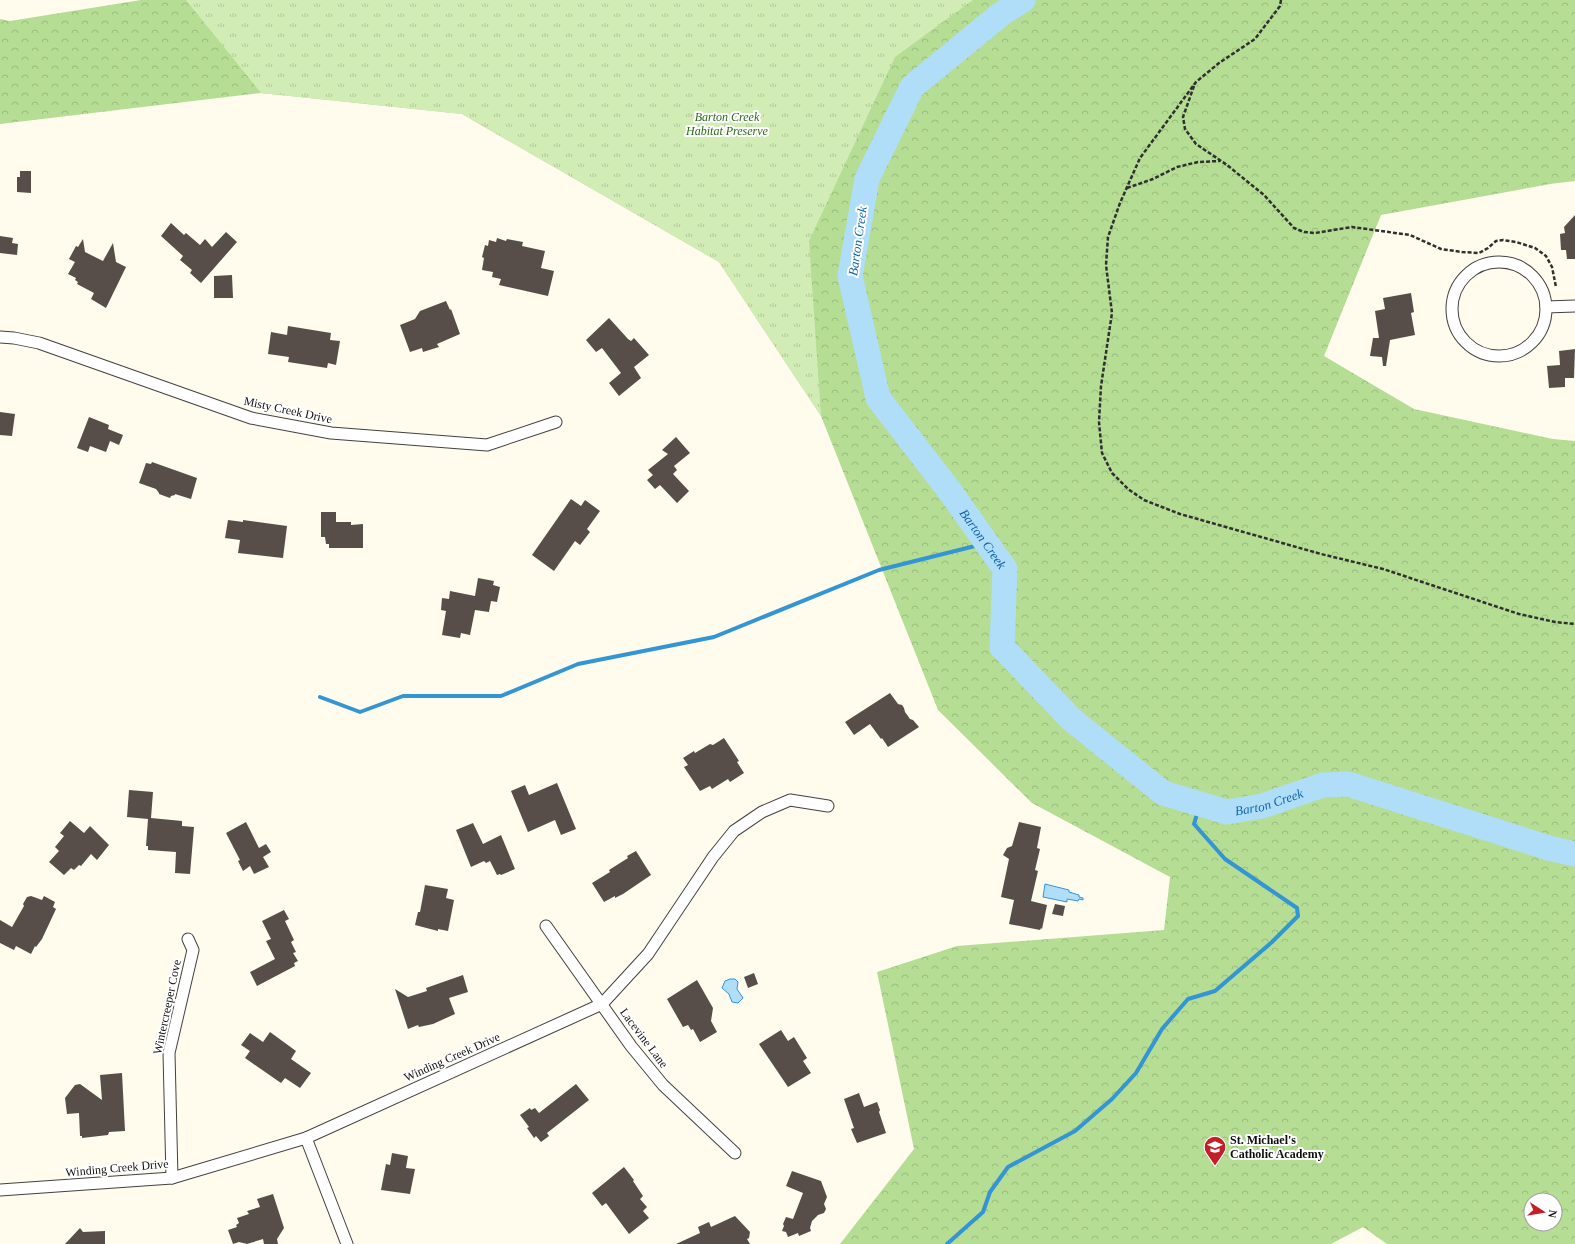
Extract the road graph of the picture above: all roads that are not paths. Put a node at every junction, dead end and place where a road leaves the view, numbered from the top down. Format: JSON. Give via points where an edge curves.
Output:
{"nodes":[{"id":1,"x":1575,"y":306,"type":"edge"},
{"id":2,"x":1546,"y":307,"type":"junction"},
{"id":3,"x":0,"y":337,"type":"edge"},
{"id":4,"x":556,"y":422,"type":"dead end"},
{"id":5,"x":828,"y":806,"type":"dead end"},
{"id":6,"x":546,"y":926,"type":"dead end"},
{"id":7,"x":188,"y":940,"type":"dead end"},
{"id":8,"x":602,"y":1004,"type":"junction"},
{"id":9,"x":306,"y":1138,"type":"junction"},
{"id":10,"x":735,"y":1153,"type":"dead end"},
{"id":11,"x":172,"y":1178,"type":"junction"},
{"id":12,"x":0,"y":1190,"type":"edge"},
{"id":13,"x":347,"y":1244,"type":"edge"}],
"edges":[{"from":1,"to":2,"type":"street"},
{"from":2,"to":2,"type":"street","via":[[1543,292],[1535,278],[1524,268],[1509,262],[1494,262],[1479,266],[1466,275],[1457,288],[1453,318],[1459,333],[1469,345],[1497,356],[1513,354],[1532,342],[1544,322]]},
{"from":3,"to":4,"type":"street","name":"Misty Creek Drive","via":[[39,343],[251,418],[331,433],[487,445]]},
{"from":5,"to":8,"type":"street","name":"Winding Creek Drive","via":[[790,800],[762,812],[734,831],[713,857],[648,954]]},
{"from":6,"to":8,"type":"street","name":"Lacevine Lane"},
{"from":7,"to":11,"type":"street","name":"Wintercreeper Cove","via":[[193,950],[169,1053]]},
{"from":8,"to":9,"type":"street","name":"Winding Creek Drive"},
{"from":8,"to":10,"type":"street","name":"Lacevine Lane","via":[[662,1085]]},
{"from":9,"to":11,"type":"street","name":"Winding Creek Drive"},
{"from":9,"to":13,"type":"street"},
{"from":11,"to":12,"type":"street","name":"Winding Creek Drive"}]}
